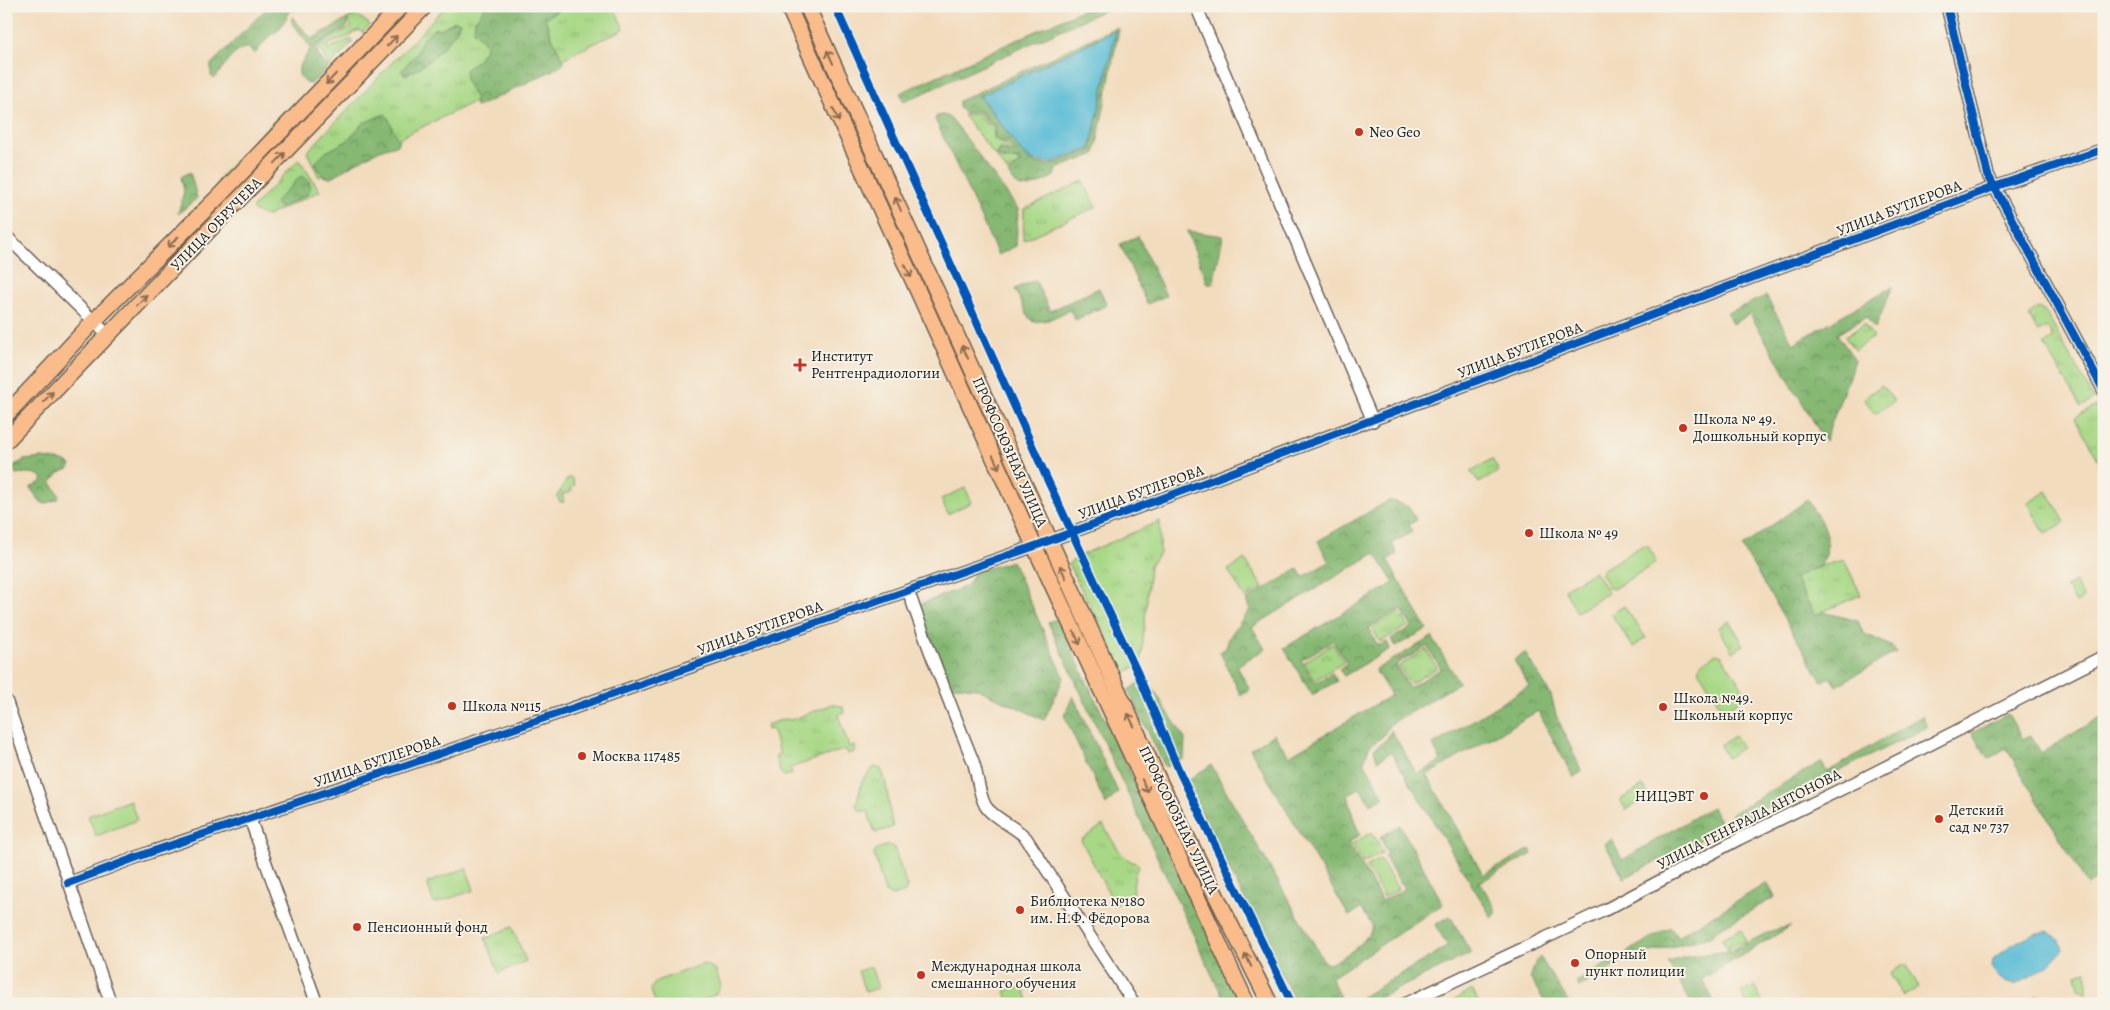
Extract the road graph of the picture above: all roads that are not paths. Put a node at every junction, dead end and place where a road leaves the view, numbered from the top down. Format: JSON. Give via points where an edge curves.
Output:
{"nodes":[{"id":1,"x":401,"y":6,"type":"edge"},
{"id":2,"x":425,"y":6,"type":"edge"},
{"id":3,"x":788,"y":6,"type":"edge"},
{"id":4,"x":806,"y":6,"type":"edge"},
{"id":5,"x":1196,"y":6,"type":"edge"},
{"id":6,"x":1947,"y":6,"type":"edge"},
{"id":7,"x":2104,"y":149,"type":"edge"},
{"id":8,"x":1994,"y":187,"type":"junction"},
{"id":9,"x":220,"y":195,"type":"junction"},
{"id":10,"x":233,"y":207,"type":"junction"},
{"id":11,"x":6,"y":236,"type":"edge"},
{"id":12,"x":94,"y":320,"type":"junction"},
{"id":13,"x":108,"y":335,"type":"junction"},
{"id":14,"x":2104,"y":391,"type":"edge"},
{"id":15,"x":6,"y":416,"type":"edge"},
{"id":16,"x":1374,"y":421,"type":"junction"},
{"id":17,"x":6,"y":441,"type":"edge"},
{"id":18,"x":1042,"y":544,"type":"junction"},
{"id":19,"x":908,"y":590,"type":"junction"},
{"id":20,"x":2104,"y":656,"type":"edge"},
{"id":21,"x":6,"y":700,"type":"edge"},
{"id":22,"x":250,"y":819,"type":"junction"},
{"id":23,"x":68,"y":882,"type":"junction"},
{"id":24,"x":110,"y":1004,"type":"edge"},
{"id":25,"x":316,"y":1004,"type":"edge"},
{"id":26,"x":1134,"y":1004,"type":"edge"},
{"id":27,"x":1247,"y":1004,"type":"edge"},
{"id":28,"x":1270,"y":1004,"type":"edge"},
{"id":29,"x":1405,"y":1004,"type":"edge"}],
"edges":[{"from":1,"to":9,"type":"main road","name":"УЛИЦА ОБРУЧЕВА","one_way":true},
{"from":10,"to":2,"type":"main road","name":"УЛИЦА ОБРУЧЕВА","one_way":true},
{"from":3,"to":18,"type":"main road","name":"ПРОФСОЮЗНАЯ УЛИЦА","one_way":true},
{"from":18,"to":4,"type":"main road","name":"ПРОФСОЮЗНАЯ УЛИЦА","one_way":true,"via":[[999,427]]},
{"from":5,"to":16,"type":"street"},
{"from":6,"to":8,"type":"street","via":[[1988,175]]},
{"from":7,"to":8,"type":"street","name":"УЛИЦА БУТЛЕРОВА"},
{"from":8,"to":14,"type":"street"},
{"from":8,"to":16,"type":"street","name":"УЛИЦА БУТЛЕРОВА"},
{"from":9,"to":10,"type":"street","via":[[221,206]]},
{"from":9,"to":12,"type":"main road","name":"УЛИЦА ОБРУЧЕВА","one_way":true},
{"from":13,"to":10,"type":"main road","name":"УЛИЦА ОБРУЧЕВА","one_way":true},
{"from":11,"to":12,"type":"street"},
{"from":12,"to":13,"type":"street"},
{"from":12,"to":15,"type":"main road","name":"УЛИЦА ОБРУЧЕВА"},
{"from":17,"to":13,"type":"main road","name":"УЛИЦА ОБРУЧЕВА","one_way":true},
{"from":16,"to":18,"type":"street","name":"УЛИЦА БУТЛЕРОВА"},
{"from":18,"to":19,"type":"street","name":"УЛИЦА БУТЛЕРОВА"},
{"from":18,"to":27,"type":"main road","name":"ПРОФСОЮЗНАЯ УЛИЦА","one_way":true},
{"from":28,"to":18,"type":"main road","name":"ПРОФСОЮЗНАЯ УЛИЦА","one_way":true},
{"from":19,"to":22,"type":"street","name":"УЛИЦА БУТЛЕРОВА"},
{"from":19,"to":26,"type":"street","via":[[976,769],[985,805],[1026,838]]},
{"from":20,"to":29,"type":"street","name":"УЛИЦА ГЕНЕРАЛА АНТОНОВА","via":[[1605,910]]},
{"from":21,"to":23,"type":"street"},
{"from":22,"to":23,"type":"street","name":"УЛИЦА БУТЛЕРОВА"},
{"from":22,"to":25,"type":"street"},
{"from":23,"to":24,"type":"street"}]}
